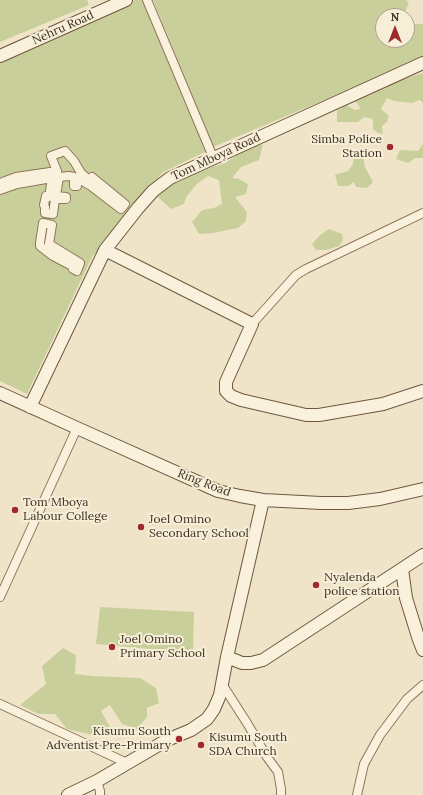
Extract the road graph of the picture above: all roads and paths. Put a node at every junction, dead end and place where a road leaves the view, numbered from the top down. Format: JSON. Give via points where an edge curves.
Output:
{"nodes":[{"id":1,"x":126,"y":0,"type":"edge"},
{"id":2,"x":146,"y":0,"type":"edge"},
{"id":3,"x":0,"y":56,"type":"edge"},
{"id":4,"x":423,"y":63,"type":"edge"},
{"id":5,"x":214,"y":157,"type":"junction"},
{"id":6,"x":0,"y":182,"type":"edge"},
{"id":7,"x":0,"y":190,"type":"edge"},
{"id":8,"x":423,"y":213,"type":"edge"},
{"id":9,"x":43,"y":223,"type":"joint"},
{"id":10,"x":105,"y":250,"type":"junction"},
{"id":11,"x":252,"y":324,"type":"junction"},
{"id":12,"x":423,"y":391,"type":"edge"},
{"id":13,"x":0,"y":393,"type":"edge"},
{"id":14,"x":30,"y":407,"type":"junction"},
{"id":15,"x":77,"y":428,"type":"junction"},
{"id":16,"x":423,"y":489,"type":"edge"},
{"id":17,"x":263,"y":500,"type":"junction"},
{"id":18,"x":423,"y":555,"type":"edge"},
{"id":19,"x":402,"y":570,"type":"junction"},
{"id":20,"x":0,"y":597,"type":"edge"},
{"id":21,"x":423,"y":650,"type":"edge"},
{"id":22,"x":227,"y":657,"type":"junction"},
{"id":23,"x":222,"y":684,"type":"junction"},
{"id":24,"x":423,"y":685,"type":"edge"},
{"id":25,"x":0,"y":704,"type":"edge"},
{"id":26,"x":127,"y":763,"type":"junction"},
{"id":27,"x":101,"y":790,"type":"edge"},
{"id":28,"x":68,"y":795,"type":"edge"},
{"id":29,"x":281,"y":795,"type":"edge"},
{"id":30,"x":357,"y":795,"type":"edge"}],
"edges":[{"from":1,"to":3,"type":"street","name":"Nehru Road"},
{"from":2,"to":5,"type":"street"},
{"from":4,"to":5,"type":"street","name":"Tom Mboya Road"},
{"from":5,"to":10,"type":"street","name":"Tom Mboya Road","via":[[170,178],[153,191]]},
{"from":6,"to":7,"type":"street","via":[[57,171],[51,156],[65,151],[81,173],[89,180],[92,176],[125,204],[121,209],[77,178],[77,186],[74,186],[74,177],[69,176],[59,177],[56,196],[66,199],[55,199],[53,214],[45,213],[44,205],[46,196],[49,196],[52,178],[17,184]]},
{"from":8,"to":11,"type":"street","via":[[296,275]]},
{"from":9,"to":9,"type":"street","via":[[52,225],[49,244],[80,263],[77,271],[40,246]]},
{"from":10,"to":11,"type":"street"},
{"from":10,"to":14,"type":"street","name":"Tom Mboya Road"},
{"from":11,"to":12,"type":"street","via":[[226,382],[226,391],[241,400],[306,415],[319,415],[383,404]]},
{"from":13,"to":14,"type":"street","name":"Ring Road"},
{"from":14,"to":15,"type":"street","name":"Ring Road"},
{"from":15,"to":17,"type":"street","name":"Ring Road","via":[[218,491]]},
{"from":15,"to":20,"type":"street"},
{"from":16,"to":17,"type":"street","name":"Ring Road","via":[[380,500],[348,503]]},
{"from":17,"to":22,"type":"street"},
{"from":18,"to":19,"type":"street"},
{"from":19,"to":21,"type":"street","via":[[406,598]]},
{"from":19,"to":22,"type":"street","via":[[263,660],[242,663]]},
{"from":22,"to":23,"type":"street"},
{"from":23,"to":26,"type":"street","via":[[214,709],[207,719]]},
{"from":23,"to":29,"type":"street","via":[[278,772]]},
{"from":24,"to":30,"type":"street","via":[[407,699],[380,734],[364,764]]},
{"from":25,"to":26,"type":"street"},
{"from":26,"to":27,"type":"street"},
{"from":27,"to":28,"type":"street"}]}
